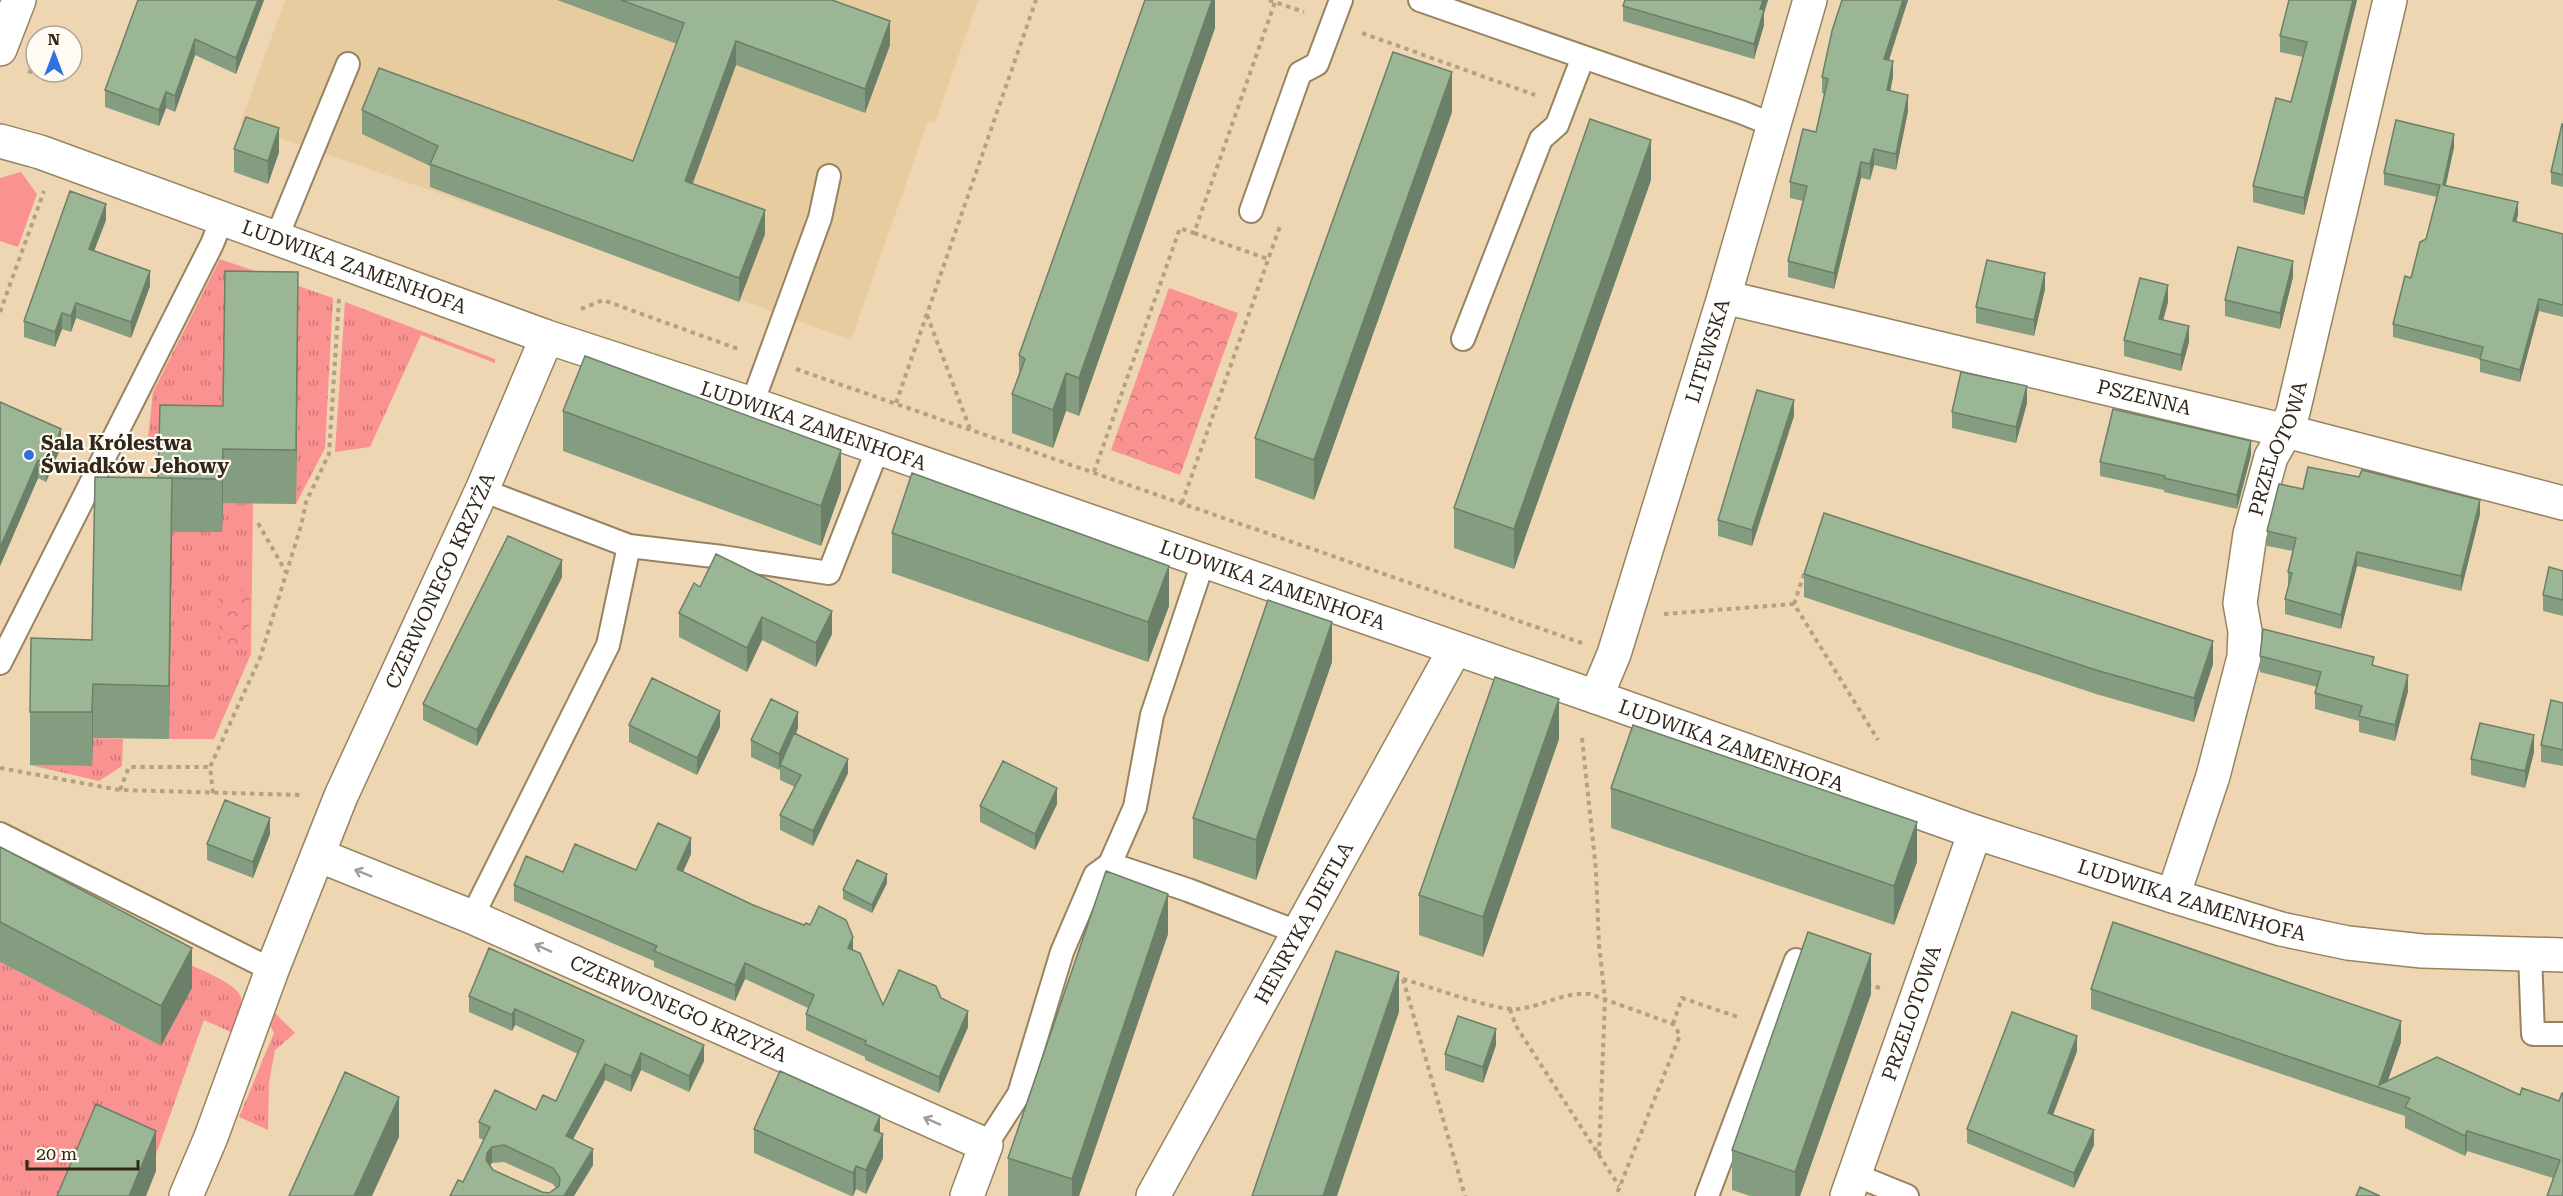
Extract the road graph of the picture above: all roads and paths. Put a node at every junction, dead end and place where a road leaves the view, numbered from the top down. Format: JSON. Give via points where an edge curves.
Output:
{"nodes":[{"id":1,"x":19,"y":0,"type":"edge"},
{"id":2,"x":1036,"y":0,"type":"edge"},
{"id":3,"x":1269,"y":0,"type":"edge"},
{"id":4,"x":1341,"y":0,"type":"edge"},
{"id":5,"x":1420,"y":0,"type":"edge"},
{"id":6,"x":1810,"y":0,"type":"edge"},
{"id":7,"x":2390,"y":0,"type":"edge"},
{"id":8,"x":1275,"y":2,"type":"junction"},
{"id":9,"x":1333,"y":22,"type":"junction"},
{"id":10,"x":1583,"y":57,"type":"junction"},
{"id":11,"x":9,"y":58,"type":"edge"},
{"id":12,"x":348,"y":64,"type":"dead end"},
{"id":13,"x":24,"y":66,"type":"edge"},
{"id":14,"x":1564,"y":106,"type":"junction"},
{"id":15,"x":1773,"y":124,"type":"junction"},
{"id":16,"x":0,"y":141,"type":"edge"},
{"id":17,"x":830,"y":176,"type":"dead end"},
{"id":18,"x":40,"y":181,"type":"dead end"},
{"id":19,"x":1251,"y":211,"type":"dead end"},
{"id":20,"x":1284,"y":215,"type":"dead end"},
{"id":21,"x":222,"y":219,"type":"junction"},
{"id":22,"x":1194,"y":233,"type":"junction"},
{"id":23,"x":276,"y":239,"type":"junction"},
{"id":24,"x":1268,"y":259,"type":"junction"},
{"id":25,"x":340,"y":292,"type":"dead end"},
{"id":26,"x":1724,"y":297,"type":"junction"},
{"id":27,"x":577,"y":311,"type":"dead end"},
{"id":28,"x":0,"y":312,"type":"edge"},
{"id":29,"x":927,"y":315,"type":"junction"},
{"id":30,"x":547,"y":337,"type":"junction"},
{"id":31,"x":1463,"y":339,"type":"dead end"},
{"id":32,"x":768,"y":360,"type":"junction"},
{"id":33,"x":896,"y":403,"type":"junction"},
{"id":34,"x":752,"y":404,"type":"junction"},
{"id":35,"x":970,"y":429,"type":"junction"},
{"id":36,"x":2286,"y":431,"type":"junction"},
{"id":37,"x":878,"y":448,"type":"junction"},
{"id":38,"x":1094,"y":472,"type":"junction"},
{"id":39,"x":482,"y":490,"type":"junction"},
{"id":40,"x":1182,"y":503,"type":"junction"},
{"id":41,"x":2563,"y":503,"type":"edge"},
{"id":42,"x":258,"y":523,"type":"dead end"},
{"id":43,"x":628,"y":546,"type":"junction"},
{"id":44,"x":1809,"y":560,"type":"edge"},
{"id":45,"x":1203,"y":562,"type":"junction"},
{"id":46,"x":286,"y":573,"type":"junction"},
{"id":47,"x":1794,"y":604,"type":"junction"},
{"id":48,"x":1656,"y":614,"type":"dead end"},
{"id":49,"x":1455,"y":649,"type":"junction"},
{"id":50,"x":1614,"y":654,"type":"junction"},
{"id":51,"x":0,"y":663,"type":"edge"},
{"id":52,"x":1596,"y":697,"type":"junction"},
{"id":53,"x":1582,"y":738,"type":"dead end"},
{"id":54,"x":1878,"y":740,"type":"dead end"},
{"id":55,"x":210,"y":767,"type":"junction"},
{"id":56,"x":0,"y":768,"type":"edge"},
{"id":57,"x":120,"y":790,"type":"junction"},
{"id":58,"x":213,"y":793,"type":"junction"},
{"id":59,"x":341,"y":796,"type":"junction"},
{"id":60,"x":1975,"y":832,"type":"junction"},
{"id":61,"x":0,"y":834,"type":"edge"},
{"id":62,"x":318,"y":855,"type":"junction"},
{"id":63,"x":1110,"y":864,"type":"junction"},
{"id":64,"x":2173,"y":896,"type":"junction"},
{"id":65,"x":472,"y":917,"type":"junction"},
{"id":66,"x":1297,"y":932,"type":"junction"},
{"id":67,"x":2530,"y":954,"type":"junction"},
{"id":68,"x":2563,"y":955,"type":"edge"},
{"id":69,"x":1796,"y":960,"type":"edge"},
{"id":70,"x":272,"y":970,"type":"junction"},
{"id":71,"x":1866,"y":984,"type":"edge"},
{"id":72,"x":1887,"y":991,"type":"dead end"},
{"id":73,"x":1605,"y":999,"type":"junction"},
{"id":74,"x":1510,"y":1008,"type":"junction"},
{"id":75,"x":1673,"y":1024,"type":"junction"},
{"id":76,"x":1770,"y":1029,"type":"junction"},
{"id":77,"x":2563,"y":1034,"type":"edge"},
{"id":78,"x":986,"y":1145,"type":"junction"},
{"id":79,"x":1599,"y":1155,"type":"junction"},
{"id":80,"x":1851,"y":1186,"type":"edge"},
{"id":81,"x":1619,"y":1187,"type":"junction"},
{"id":82,"x":186,"y":1196,"type":"edge"},
{"id":83,"x":967,"y":1196,"type":"edge"},
{"id":84,"x":1153,"y":1196,"type":"edge"},
{"id":85,"x":1465,"y":1196,"type":"edge"},
{"id":86,"x":1616,"y":1196,"type":"edge"},
{"id":87,"x":1707,"y":1196,"type":"edge"},
{"id":88,"x":1907,"y":1196,"type":"edge"}],
"edges":[{"from":1,"to":11,"type":"street"},
{"from":2,"to":29,"type":"path"},
{"from":3,"to":8,"type":"path"},
{"from":4,"to":9,"type":"lane"},
{"from":5,"to":10,"type":"lane"},
{"from":6,"to":15,"type":"street","name":"LITEWSKA"},
{"from":7,"to":36,"type":"street","name":"PRZELOTOWA"},
{"from":8,"to":9,"type":"path"},
{"from":8,"to":22,"type":"path"},
{"from":9,"to":14,"type":"path"},
{"from":9,"to":19,"type":"lane","via":[[1317,64],[1300,73]]},
{"from":10,"to":14,"type":"lane"},
{"from":10,"to":15,"type":"lane"},
{"from":11,"to":13,"type":"path"},
{"from":12,"to":23,"type":"lane"},
{"from":14,"to":31,"type":"lane","via":[[1557,124],[1541,140]]},
{"from":15,"to":26,"type":"street","name":"LITEWSKA"},
{"from":16,"to":21,"type":"street","name":"LUDWIKA ZAMENHOFA"},
{"from":17,"to":32,"type":"lane","via":[[820,218]]},
{"from":18,"to":28,"type":"path","via":[[44,191]]},
{"from":20,"to":24,"type":"path"},
{"from":21,"to":23,"type":"street","name":"LUDWIKA ZAMENHOFA"},
{"from":21,"to":51,"type":"lane"},
{"from":22,"to":24,"type":"path"},
{"from":22,"to":38,"type":"path","via":[[1180,228]]},
{"from":23,"to":30,"type":"street","name":"LUDWIKA ZAMENHOFA"},
{"from":24,"to":40,"type":"path"},
{"from":25,"to":46,"type":"path","via":[[329,454],[306,502]]},
{"from":26,"to":36,"type":"street","name":"PSZENNA"},
{"from":26,"to":50,"type":"street","name":"LITEWSKA"},
{"from":27,"to":32,"type":"path","via":[[603,300]]},
{"from":29,"to":33,"type":"path"},
{"from":29,"to":35,"type":"path"},
{"from":30,"to":34,"type":"street","name":"LUDWIKA ZAMENHOFA"},
{"from":30,"to":39,"type":"street","name":"CZERWONEGO KRZYŻA"},
{"from":32,"to":33,"type":"path"},
{"from":32,"to":34,"type":"lane"},
{"from":33,"to":35,"type":"path"},
{"from":34,"to":37,"type":"street","name":"LUDWIKA ZAMENHOFA"},
{"from":35,"to":38,"type":"path"},
{"from":36,"to":41,"type":"street","name":"PSZENNA"},
{"from":36,"to":64,"type":"street","name":"PRZELOTOWA","via":[[2271,457],[2250,534],[2240,603],[2246,631],[2244,657],[2213,776]]},
{"from":37,"to":43,"type":"lane","via":[[829,573]]},
{"from":37,"to":45,"type":"street","name":"LUDWIKA ZAMENHOFA"},
{"from":38,"to":40,"type":"path"},
{"from":39,"to":43,"type":"lane"},
{"from":39,"to":59,"type":"street","name":"CZERWONEGO KRZYŻA"},
{"from":40,"to":50,"type":"path"},
{"from":42,"to":46,"type":"path"},
{"from":43,"to":65,"type":"lane","via":[[608,645]]},
{"from":44,"to":47,"type":"path"},
{"from":45,"to":49,"type":"street","name":"LUDWIKA ZAMENHOFA"},
{"from":45,"to":63,"type":"lane","via":[[1152,715],[1135,807]]},
{"from":46,"to":55,"type":"path","via":[[260,658]]},
{"from":47,"to":48,"type":"path"},
{"from":47,"to":54,"type":"path"},
{"from":49,"to":52,"type":"street","name":"LUDWIKA ZAMENHOFA"},
{"from":49,"to":66,"type":"street","name":"HENRYKA DIETLA"},
{"from":50,"to":52,"type":"street","name":"LITEWSKA"},
{"from":52,"to":60,"type":"street","name":"LUDWIKA ZAMENHOFA"},
{"from":53,"to":73,"type":"path"},
{"from":55,"to":57,"type":"path","via":[[129,767]]},
{"from":55,"to":58,"type":"path"},
{"from":56,"to":57,"type":"path"},
{"from":57,"to":58,"type":"path"},
{"from":58,"to":59,"type":"path"},
{"from":59,"to":62,"type":"street","name":"CZERWONEGO KRZYŻA"},
{"from":60,"to":64,"type":"street","name":"LUDWIKA ZAMENHOFA"},
{"from":60,"to":80,"type":"street","name":"PRZELOTOWA"},
{"from":61,"to":70,"type":"lane"},
{"from":65,"to":62,"type":"street","name":"CZERWONEGO KRZYŻA","one_way":true},
{"from":62,"to":70,"type":"street","name":"CZERWONEGO KRZYŻA"},
{"from":63,"to":66,"type":"lane"},
{"from":63,"to":78,"type":"lane","via":[[1095,874],[1062,952],[1019,1094]]},
{"from":64,"to":67,"type":"street","name":"LUDWIKA ZAMENHOFA","via":[[2281,929],[2348,944]]},
{"from":78,"to":65,"type":"street","name":"CZERWONEGO KRZYŻA","one_way":true},
{"from":66,"to":84,"type":"street","name":"HENRYKA DIETLA"},
{"from":67,"to":68,"type":"street","name":"LUDWIKA ZAMENHOFA"},
{"from":67,"to":77,"type":"lane","via":[[2533,1034]]},
{"from":69,"to":76,"type":"lane"},
{"from":70,"to":82,"type":"street","name":"CZERWONEGO KRZYŻA"},
{"from":71,"to":72,"type":"path"},
{"from":73,"to":74,"type":"path","via":[[1579,993]]},
{"from":73,"to":75,"type":"path"},
{"from":73,"to":79,"type":"path"},
{"from":74,"to":79,"type":"path","via":[[1516,1026]]},
{"from":74,"to":85,"type":"path","via":[[1403,979]]},
{"from":75,"to":76,"type":"path","via":[[1682,998]]},
{"from":75,"to":81,"type":"path","via":[[1680,1035]]},
{"from":76,"to":87,"type":"lane"},
{"from":78,"to":83,"type":"street"},
{"from":79,"to":81,"type":"path"},
{"from":80,"to":88,"type":"lane"},
{"from":81,"to":86,"type":"path"}]}
